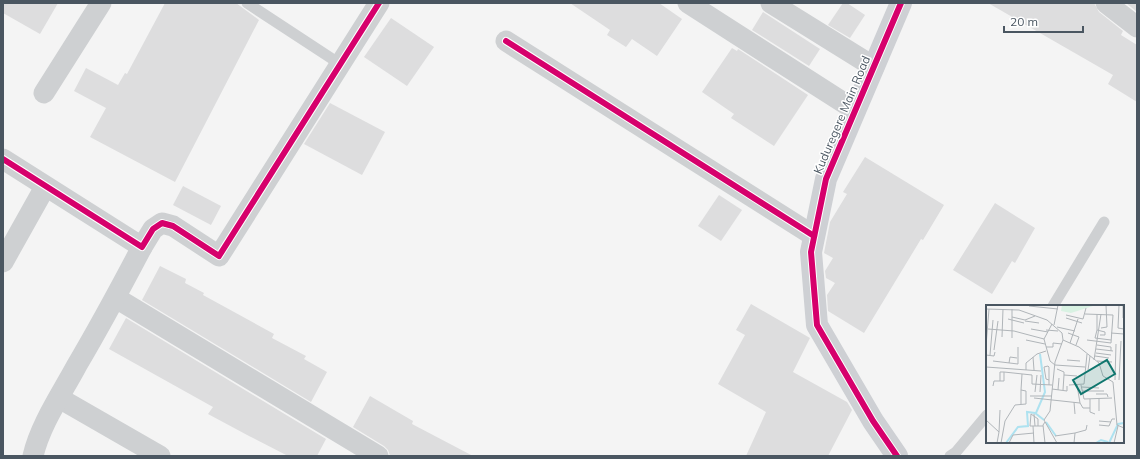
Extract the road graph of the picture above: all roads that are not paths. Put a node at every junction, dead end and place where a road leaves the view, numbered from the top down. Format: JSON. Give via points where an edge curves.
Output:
{"nodes":[{"id":1,"x":101,"y":3,"type":"edge"},
{"id":2,"x":247,"y":3,"type":"edge"},
{"id":3,"x":379,"y":3,"type":"edge"},
{"id":4,"x":688,"y":3,"type":"edge"},
{"id":5,"x":771,"y":3,"type":"edge"},
{"id":6,"x":901,"y":3,"type":"edge"},
{"id":7,"x":1106,"y":3,"type":"edge"},
{"id":8,"x":1137,"y":27,"type":"edge"},
{"id":9,"x":506,"y":41,"type":"dead end"},
{"id":10,"x":340,"y":64,"type":"junction"},
{"id":11,"x":874,"y":67,"type":"junction"},
{"id":12,"x":44,"y":93,"type":"dead end"},
{"id":13,"x":855,"y":110,"type":"junction"},
{"id":14,"x":3,"y":159,"type":"edge"},
{"id":15,"x":45,"y":187,"type":"junction"},
{"id":16,"x":1104,"y":222,"type":"dead end"},
{"id":17,"x":814,"y":236,"type":"junction"},
{"id":18,"x":142,"y":247,"type":"junction"},
{"id":19,"x":3,"y":262,"type":"edge"},
{"id":20,"x":116,"y":298,"type":"junction"},
{"id":21,"x":1054,"y":305,"type":"edge"},
{"id":22,"x":59,"y":398,"type":"junction"},
{"id":23,"x":986,"y":416,"type":"edge"},
{"id":24,"x":33,"y":456,"type":"edge"},
{"id":25,"x":160,"y":456,"type":"edge"},
{"id":26,"x":378,"y":456,"type":"edge"},
{"id":27,"x":897,"y":456,"type":"edge"},
{"id":28,"x":950,"y":456,"type":"edge"}],
"edges":[{"from":1,"to":12,"type":"street"},
{"from":2,"to":10,"type":"lane"},
{"from":3,"to":10,"type":"street"},
{"from":4,"to":13,"type":"street"},
{"from":5,"to":11,"type":"street"},
{"from":6,"to":11,"type":"street","name":"Kuduregere Main Road"},
{"from":7,"to":8,"type":"street"},
{"from":9,"to":17,"type":"street"},
{"from":10,"to":18,"type":"street","via":[[219,256],[174,226],[162,223],[153,229]]},
{"from":11,"to":13,"type":"street","name":"Kuduregere Main Road"},
{"from":13,"to":17,"type":"street","name":"Kuduregere Main Road","via":[[826,179]]},
{"from":14,"to":15,"type":"street"},
{"from":15,"to":18,"type":"street"},
{"from":15,"to":19,"type":"street"},
{"from":16,"to":21,"type":"lane"},
{"from":17,"to":27,"type":"street","name":"Kuduregere Main Road","via":[[811,252],[817,325],[873,421]]},
{"from":18,"to":20,"type":"street"},
{"from":20,"to":22,"type":"street"},
{"from":20,"to":26,"type":"street"},
{"from":22,"to":24,"type":"street"},
{"from":22,"to":25,"type":"street"},
{"from":23,"to":28,"type":"lane"}]}
